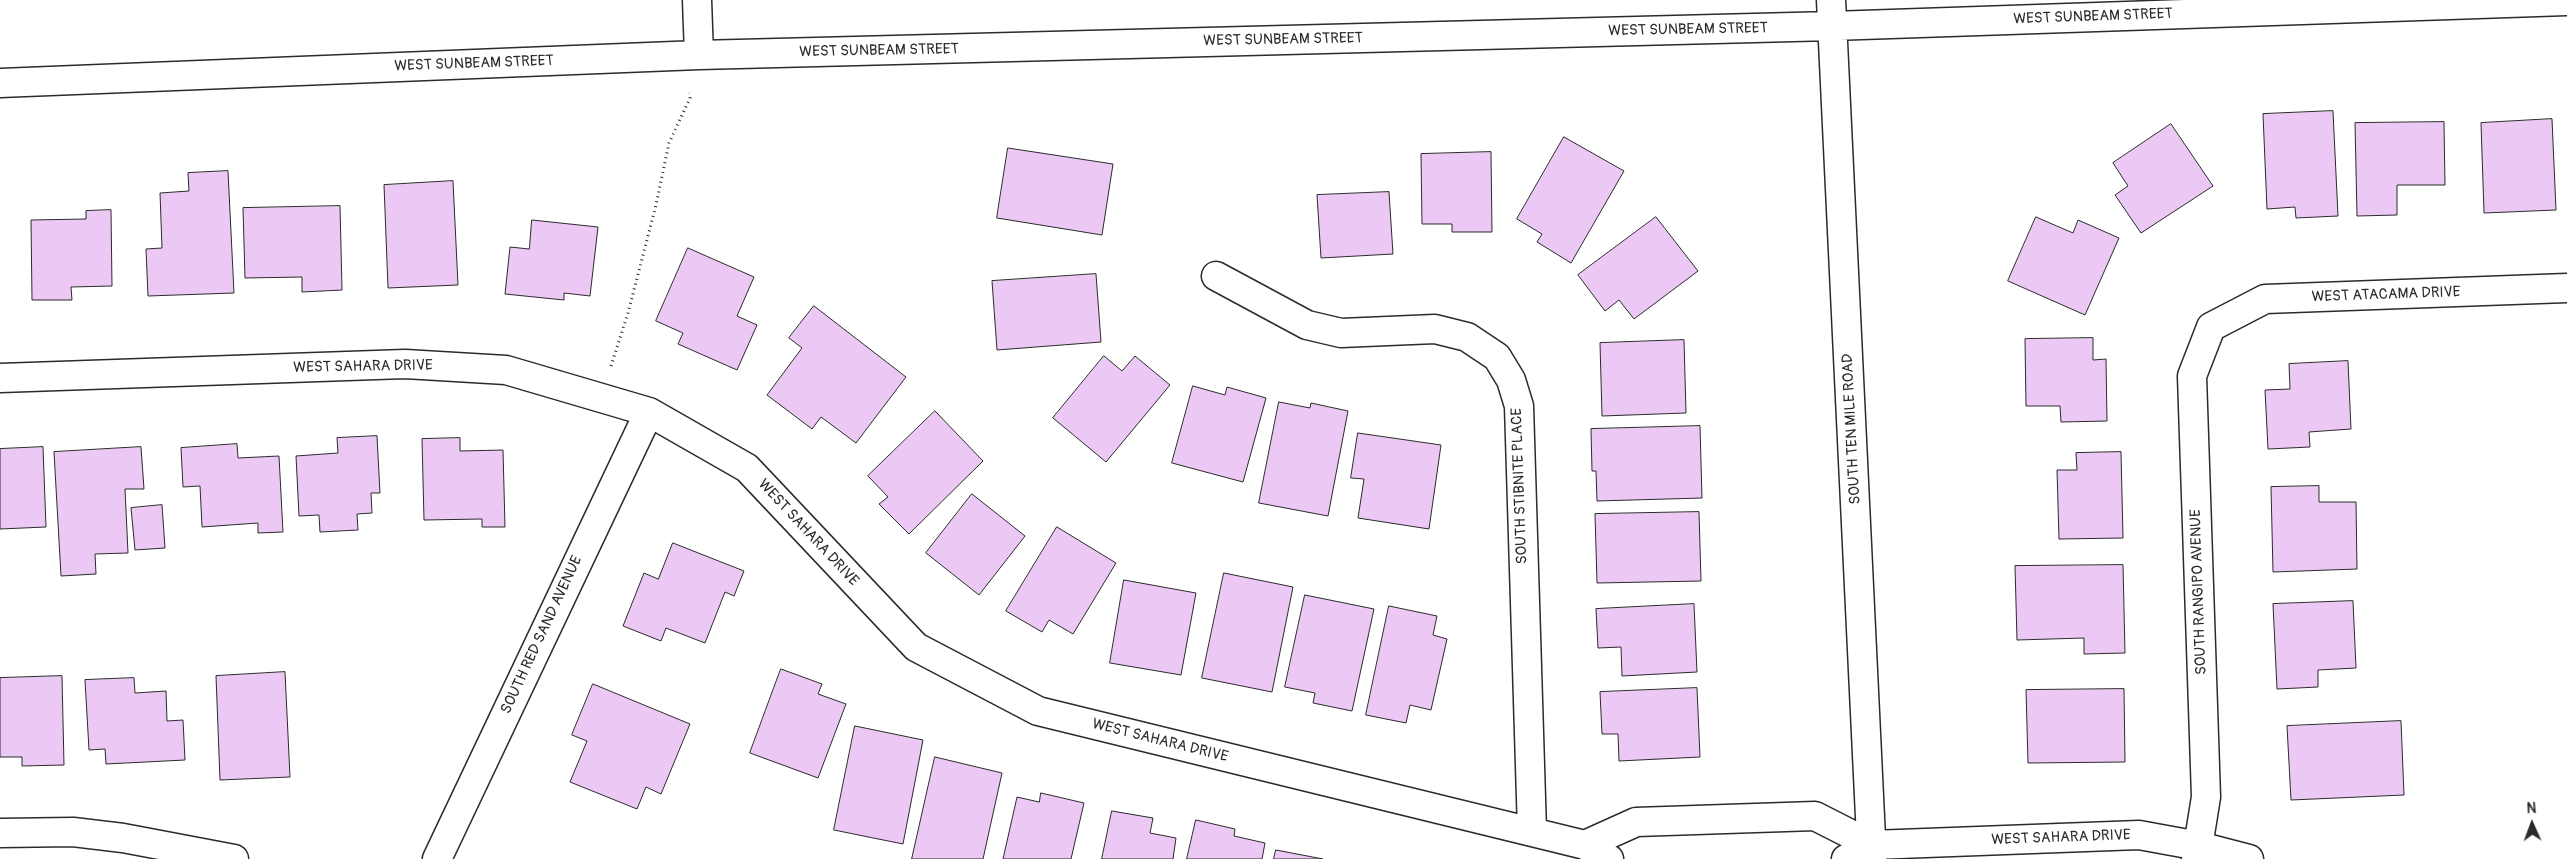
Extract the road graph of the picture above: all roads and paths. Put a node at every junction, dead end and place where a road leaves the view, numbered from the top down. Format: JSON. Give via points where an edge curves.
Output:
{"nodes":[{"id":1,"x":697,"y":0,"type":"edge"},
{"id":2,"x":2567,"y":1,"type":"edge"},
{"id":3,"x":2403,"y":3,"type":"edge"},
{"id":4,"x":1832,"y":13,"type":"edge"},
{"id":5,"x":699,"y":55,"type":"junction"},
{"id":6,"x":0,"y":83,"type":"edge"},
{"id":7,"x":689,"y":93,"type":"dead end"},
{"id":8,"x":1216,"y":276,"type":"dead end"},
{"id":9,"x":2567,"y":288,"type":"edge"},
{"id":10,"x":2211,"y":328,"type":"joint"},
{"id":11,"x":610,"y":366,"type":"dead end"},
{"id":12,"x":0,"y":378,"type":"edge"},
{"id":13,"x":649,"y":412,"type":"junction"},
{"id":14,"x":1532,"y":832,"type":"junction"},
{"id":15,"x":0,"y":833,"type":"edge"},
{"id":16,"x":1585,"y":845,"type":"junction"},
{"id":17,"x":1872,"y":852,"type":"edge"},
{"id":18,"x":2198,"y":853,"type":"edge"},
{"id":19,"x":234,"y":859,"type":"edge"},
{"id":20,"x":437,"y":859,"type":"edge"},
{"id":21,"x":1609,"y":859,"type":"edge"},
{"id":22,"x":1846,"y":859,"type":"edge"},
{"id":23,"x":2249,"y":859,"type":"edge"}],
"edges":[{"from":1,"to":5,"type":"street"},
{"from":2,"to":3,"type":"street","name":"WEST SUNBEAM STREET"},
{"from":3,"to":4,"type":"street","name":"WEST SUNBEAM STREET"},
{"from":4,"to":5,"type":"street","name":"WEST SUNBEAM STREET"},
{"from":4,"to":17,"type":"street","name":"SOUTH TEN MILE ROAD"},
{"from":5,"to":6,"type":"street","name":"WEST SUNBEAM STREET"},
{"from":7,"to":11,"type":"path","via":[[690,98],[669,143],[637,277]]},
{"from":8,"to":14,"type":"street","name":"SOUTH STIBNITE PLACE","via":[[1307,325],[1341,333],[1435,329],[1468,337],[1497,357],[1511,380],[1519,406]]},
{"from":9,"to":10,"type":"street","name":"WEST ATACAMA DRIVE","via":[[2265,299]]},
{"from":10,"to":18,"type":"street","name":"SOUTH RANGIPO AVENUE","via":[[2192,376],[2206,797]]},
{"from":12,"to":13,"type":"street","name":"WEST SAHARA DRIVE","via":[[404,364],[506,370]]},
{"from":13,"to":14,"type":"street","name":"WEST SAHARA DRIVE","via":[[747,468],[916,647],[1038,711]]},
{"from":13,"to":20,"type":"street","name":"SOUTH RED SAND AVENUE"},
{"from":14,"to":16,"type":"street","name":"WEST SAHARA DRIVE"},
{"from":15,"to":19,"type":"street","via":[[73,832]]},
{"from":16,"to":17,"type":"street","name":"WEST SAHARA DRIVE","via":[[1636,822],[1815,816]]},
{"from":16,"to":21,"type":"street","name":"WEST SAHARA DRIVE"},
{"from":17,"to":18,"type":"street","name":"WEST SAHARA DRIVE","via":[[2139,836]]},
{"from":17,"to":22,"type":"street","name":"WEST SAHARA DRIVE"},
{"from":18,"to":23,"type":"street","name":"WEST SAHARA DRIVE"}]}
